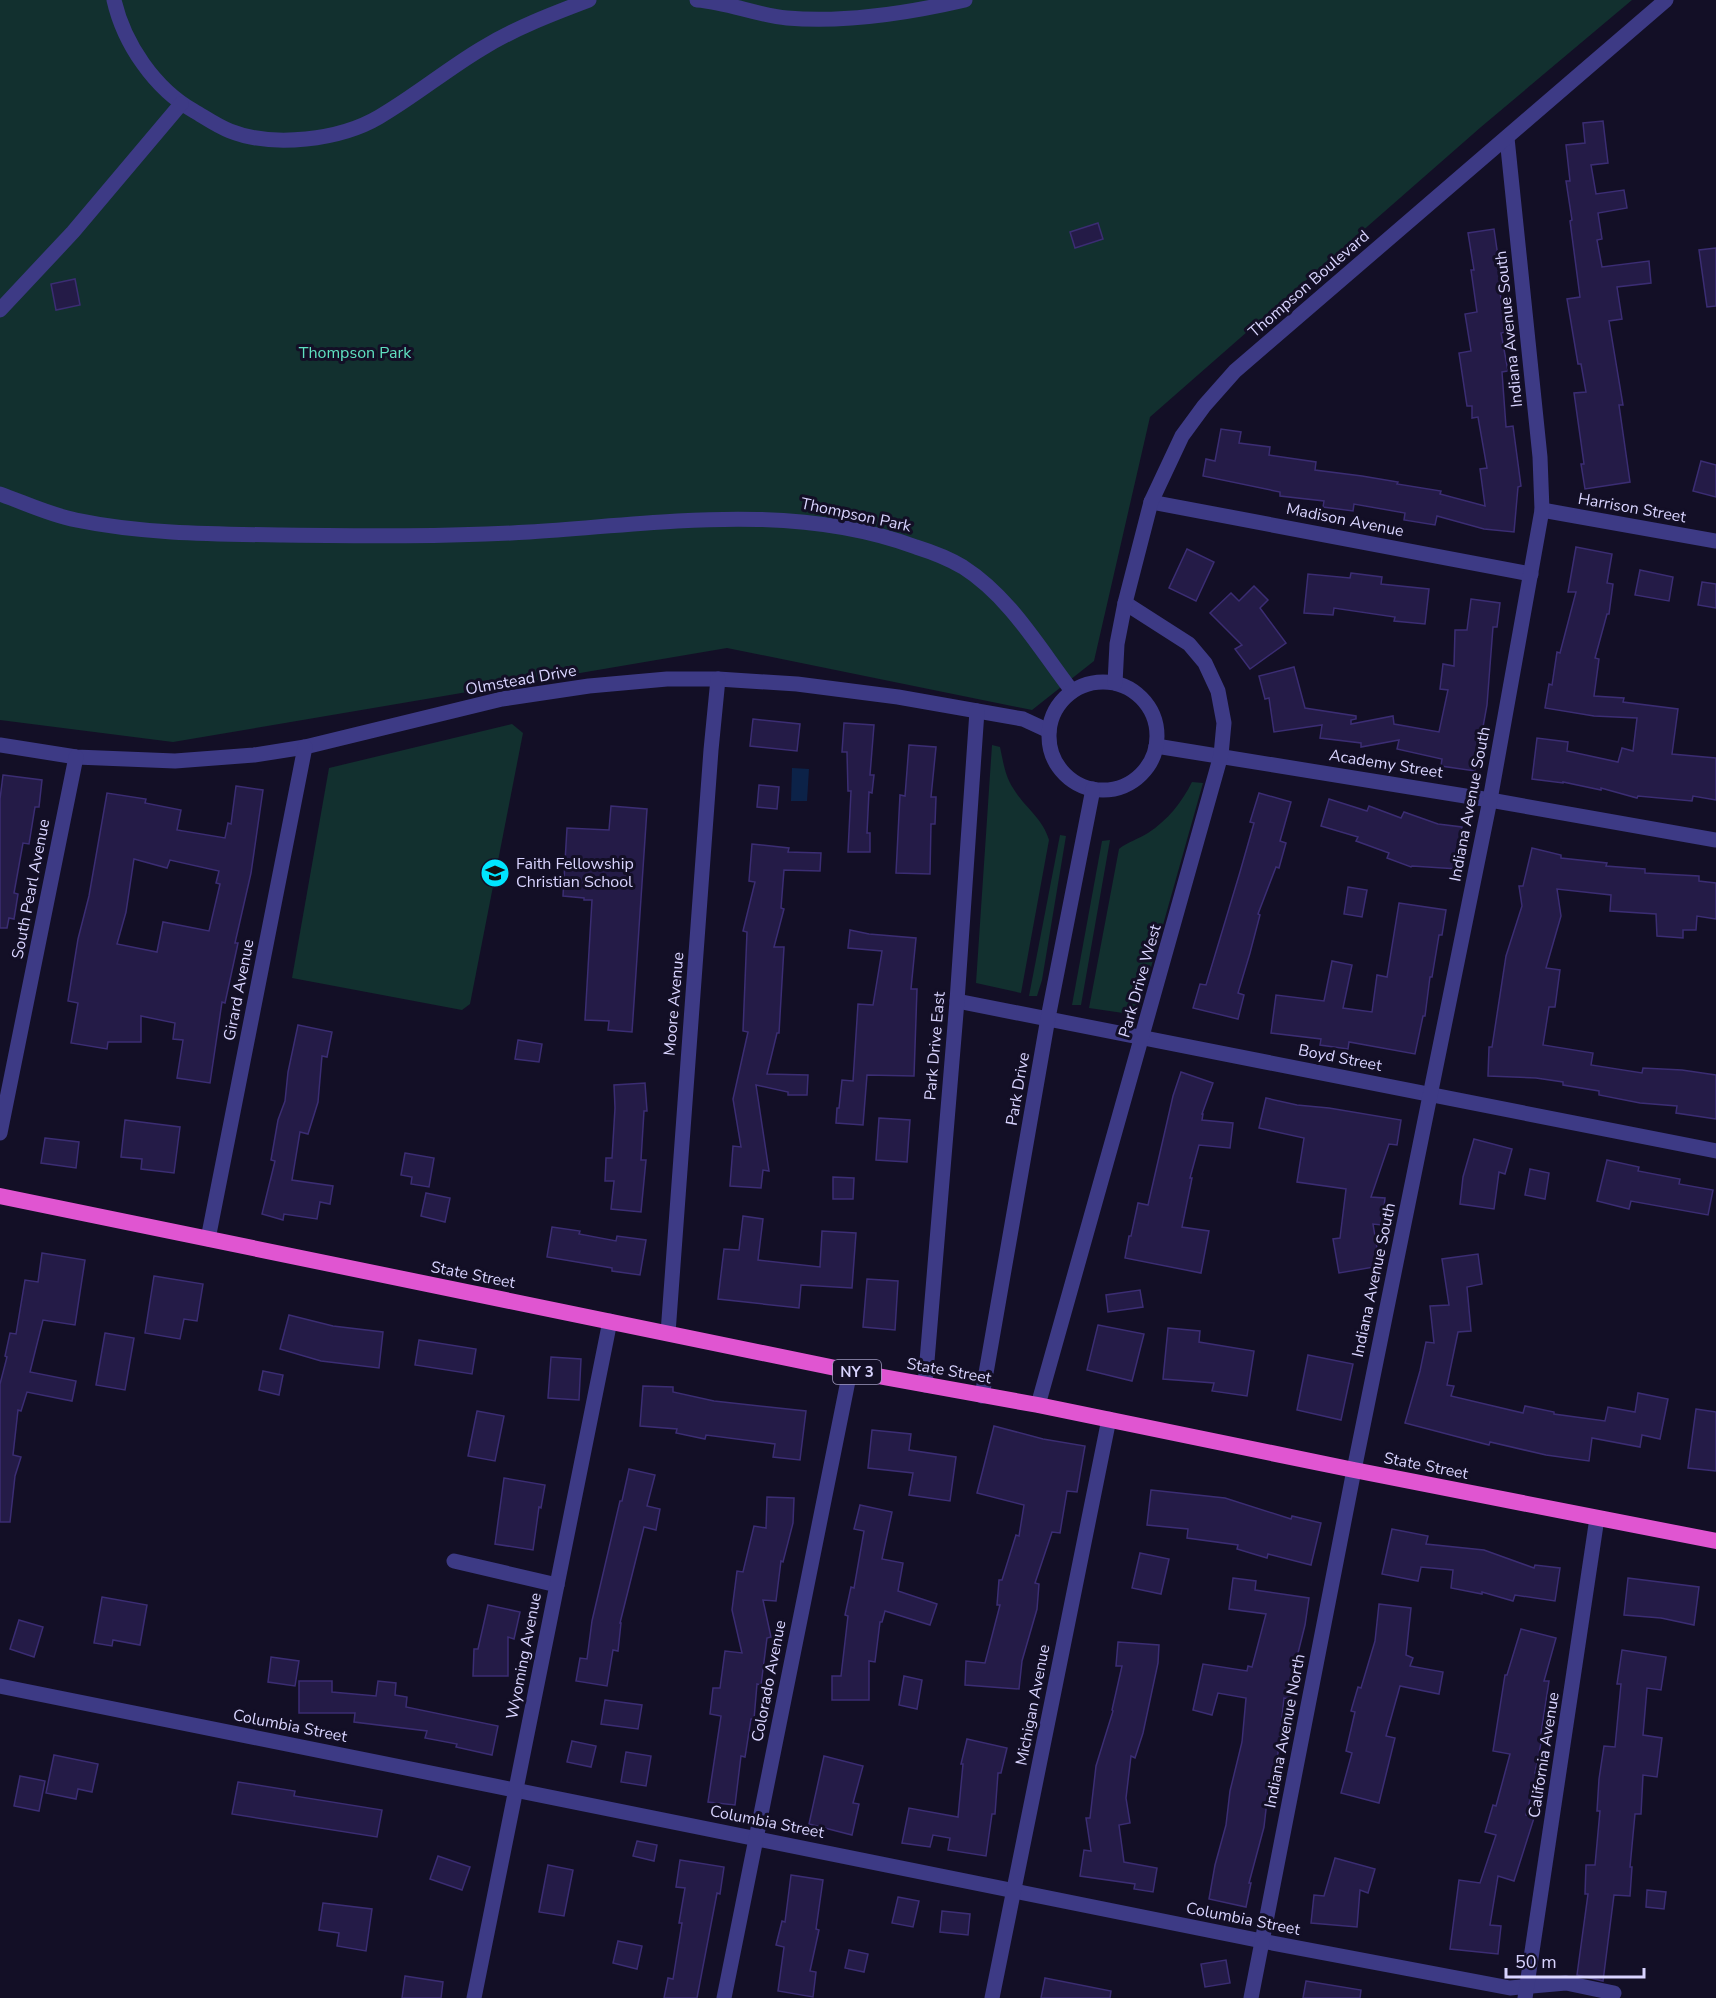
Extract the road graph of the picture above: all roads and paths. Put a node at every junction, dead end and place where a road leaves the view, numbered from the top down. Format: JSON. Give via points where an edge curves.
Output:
{"nodes":[{"id":1,"x":114,"y":0,"type":"edge"},
{"id":2,"x":589,"y":0,"type":"edge"},
{"id":3,"x":697,"y":0,"type":"edge"},
{"id":4,"x":965,"y":0,"type":"edge"},
{"id":5,"x":1666,"y":0,"type":"edge"},
{"id":6,"x":713,"y":1,"type":"edge"},
{"id":7,"x":181,"y":104,"type":"junction"},
{"id":8,"x":1507,"y":138,"type":"junction"},
{"id":9,"x":0,"y":310,"type":"edge"},
{"id":10,"x":0,"y":494,"type":"edge"},
{"id":11,"x":1151,"y":502,"type":"junction"},
{"id":12,"x":1542,"y":510,"type":"junction"},
{"id":13,"x":1716,"y":541,"type":"edge"},
{"id":14,"x":1531,"y":574,"type":"junction"},
{"id":15,"x":1125,"y":603,"type":"junction"},
{"id":16,"x":718,"y":678,"type":"junction"},
{"id":17,"x":1115,"y":683,"type":"junction"},
{"id":18,"x":1072,"y":691,"type":"junction"},
{"id":19,"x":977,"y":711,"type":"junction"},
{"id":20,"x":1049,"y":731,"type":"junction"},
{"id":21,"x":0,"y":745,"type":"edge"},
{"id":22,"x":1156,"y":746,"type":"junction"},
{"id":23,"x":305,"y":747,"type":"junction"},
{"id":24,"x":1221,"y":755,"type":"junction"},
{"id":25,"x":76,"y":758,"type":"junction"},
{"id":26,"x":1093,"y":789,"type":"junction"},
{"id":27,"x":1490,"y":800,"type":"junction"},
{"id":28,"x":1716,"y":840,"type":"edge"},
{"id":29,"x":957,"y":1001,"type":"junction"},
{"id":30,"x":1048,"y":1017,"type":"junction"},
{"id":31,"x":1143,"y":1037,"type":"junction"},
{"id":32,"x":1431,"y":1095,"type":"junction"},
{"id":33,"x":0,"y":1133,"type":"edge"},
{"id":34,"x":1716,"y":1151,"type":"edge"},
{"id":35,"x":0,"y":1196,"type":"edge"},
{"id":36,"x":208,"y":1239,"type":"junction"},
{"id":37,"x":610,"y":1321,"type":"junction"},
{"id":38,"x":668,"y":1333,"type":"junction"},
{"id":39,"x":850,"y":1371,"type":"junction"},
{"id":40,"x":925,"y":1385,"type":"junction"},
{"id":41,"x":982,"y":1396,"type":"junction"},
{"id":42,"x":1038,"y":1405,"type":"junction"},
{"id":43,"x":1109,"y":1419,"type":"junction"},
{"id":44,"x":1354,"y":1470,"type":"junction"},
{"id":45,"x":1598,"y":1518,"type":"junction"},
{"id":46,"x":1716,"y":1541,"type":"edge"},
{"id":47,"x":454,"y":1561,"type":"dead end"},
{"id":48,"x":557,"y":1585,"type":"junction"},
{"id":49,"x":0,"y":1686,"type":"edge"},
{"id":50,"x":516,"y":1790,"type":"junction"},
{"id":51,"x":756,"y":1838,"type":"junction"},
{"id":52,"x":1013,"y":1890,"type":"junction"},
{"id":53,"x":1262,"y":1941,"type":"junction"},
{"id":54,"x":1526,"y":1993,"type":"edge"},
{"id":55,"x":1614,"y":1993,"type":"dead end"},
{"id":56,"x":474,"y":1998,"type":"edge"},
{"id":57,"x":724,"y":1998,"type":"edge"},
{"id":58,"x":992,"y":1998,"type":"edge"},
{"id":59,"x":1251,"y":1998,"type":"edge"}],
"edges":[{"from":1,"to":7,"type":"street","via":[[117,15],[138,57]]},
{"from":2,"to":7,"type":"street","via":[[530,22],[482,48],[379,118],[335,134],[290,141],[252,137],[230,131]]},
{"from":3,"to":6,"type":"street"},
{"from":4,"to":6,"type":"street","via":[[928,9],[825,20],[758,14]]},
{"from":5,"to":8,"type":"street","name":"Thompson Boulevard"},
{"from":7,"to":9,"type":"street","via":[[73,232]]},
{"from":8,"to":11,"type":"street","name":"Thompson Boulevard","via":[[1235,371],[1182,436]]},
{"from":8,"to":12,"type":"street","name":"Indiana Avenue South"},
{"from":10,"to":18,"type":"street","name":"Thompson Park","via":[[74,520],[121,528],[233,534],[374,536],[526,532],[682,521],[819,523],[894,539],[964,568],[1016,614]]},
{"from":11,"to":14,"type":"street","name":"Madison Avenue"},
{"from":11,"to":15,"type":"street","name":"Thompson Boulevard"},
{"from":12,"to":13,"type":"street","name":"Harrison Street"},
{"from":12,"to":14,"type":"street","name":"Indiana Avenue South"},
{"from":14,"to":27,"type":"street","name":"Indiana Avenue South"},
{"from":15,"to":17,"type":"street","name":"Thompson Boulevard"},
{"from":15,"to":24,"type":"street","name":"Park Drive West","via":[[1189,644],[1205,663],[1218,691],[1224,723]]},
{"from":16,"to":19,"type":"street","name":"Olmstead Drive","via":[[796,684]]},
{"from":16,"to":23,"type":"street","name":"Olmstead Drive","via":[[589,686],[502,699]]},
{"from":16,"to":38,"type":"street","name":"Moore Avenue"},
{"from":17,"to":18,"type":"street","via":[[1093,683]]},
{"from":17,"to":22,"type":"street","via":[[1143,700],[1152,714]]},
{"from":18,"to":20,"type":"street","via":[[1060,702]]},
{"from":19,"to":20,"type":"street","name":"Olmstead Drive","via":[[1023,719]]},
{"from":19,"to":29,"type":"street","name":"Park Drive East"},
{"from":20,"to":26,"type":"street","via":[[1055,762],[1077,784]]},
{"from":21,"to":25,"type":"street","name":"Olmstead Drive"},
{"from":22,"to":24,"type":"street","name":"Academy Street"},
{"from":22,"to":26,"type":"street","via":[[1140,775],[1126,785]]},
{"from":23,"to":25,"type":"street","name":"Olmstead Drive","via":[[175,761]]},
{"from":23,"to":36,"type":"street","name":"Girard Avenue"},
{"from":24,"to":27,"type":"street","name":"Academy Street"},
{"from":24,"to":31,"type":"street","name":"Park Drive West"},
{"from":25,"to":33,"type":"street","name":"South Pearl Avenue"},
{"from":26,"to":30,"type":"street","name":"Park Drive"},
{"from":27,"to":28,"type":"street","name":"Academy Street"},
{"from":27,"to":32,"type":"street","name":"Indiana Avenue South"},
{"from":29,"to":30,"type":"street","name":"Boyd Street"},
{"from":29,"to":40,"type":"street","name":"Park Drive East"},
{"from":30,"to":31,"type":"street","name":"Boyd Street"},
{"from":30,"to":41,"type":"street","name":"Park Drive"},
{"from":31,"to":32,"type":"street","name":"Boyd Street"},
{"from":31,"to":42,"type":"street","name":"Park Drive West"},
{"from":32,"to":34,"type":"street","name":"Boyd Street"},
{"from":32,"to":44,"type":"street","name":"Indiana Avenue South"},
{"from":35,"to":36,"type":"highway","name":"State Street","number":"NY 3"},
{"from":36,"to":37,"type":"highway","name":"State Street","number":"NY 3"},
{"from":37,"to":38,"type":"highway","name":"State Street","number":"NY 3"},
{"from":37,"to":48,"type":"street","name":"Wyoming Avenue"},
{"from":38,"to":39,"type":"highway","name":"State Street","number":"NY 3"},
{"from":39,"to":40,"type":"highway","name":"State Street","number":"NY 3"},
{"from":39,"to":51,"type":"street","name":"Colorado Avenue"},
{"from":40,"to":41,"type":"highway","name":"State Street","number":"NY 3"},
{"from":41,"to":42,"type":"highway","name":"State Street","number":"NY 3"},
{"from":42,"to":43,"type":"highway","name":"State Street","number":"NY 3"},
{"from":43,"to":44,"type":"highway","name":"State Street","number":"NY 3"},
{"from":43,"to":52,"type":"street","name":"Michigan Avenue"},
{"from":44,"to":45,"type":"highway","name":"State Street","number":"NY 3"},
{"from":44,"to":53,"type":"street","name":"Indiana Avenue North"},
{"from":45,"to":46,"type":"highway","name":"State Street","number":"NY 3"},
{"from":45,"to":54,"type":"street","name":"California Avenue"},
{"from":47,"to":48,"type":"street"},
{"from":48,"to":50,"type":"street","name":"Wyoming Avenue"},
{"from":49,"to":50,"type":"street","name":"Columbia Street"},
{"from":50,"to":51,"type":"street","name":"Columbia Street"},
{"from":50,"to":56,"type":"street","name":"Wyoming Avenue"},
{"from":51,"to":52,"type":"street","name":"Columbia Street"},
{"from":51,"to":57,"type":"street","name":"Colorado Avenue"},
{"from":52,"to":53,"type":"street","name":"Columbia Street"},
{"from":52,"to":58,"type":"street","name":"Michigan Avenue"},
{"from":53,"to":54,"type":"street","name":"Columbia Street"},
{"from":53,"to":59,"type":"street","name":"Indiana Avenue North"},
{"from":54,"to":55,"type":"street","name":"Columbia Street","via":[[1539,1984],[1566,1983]]}]}
